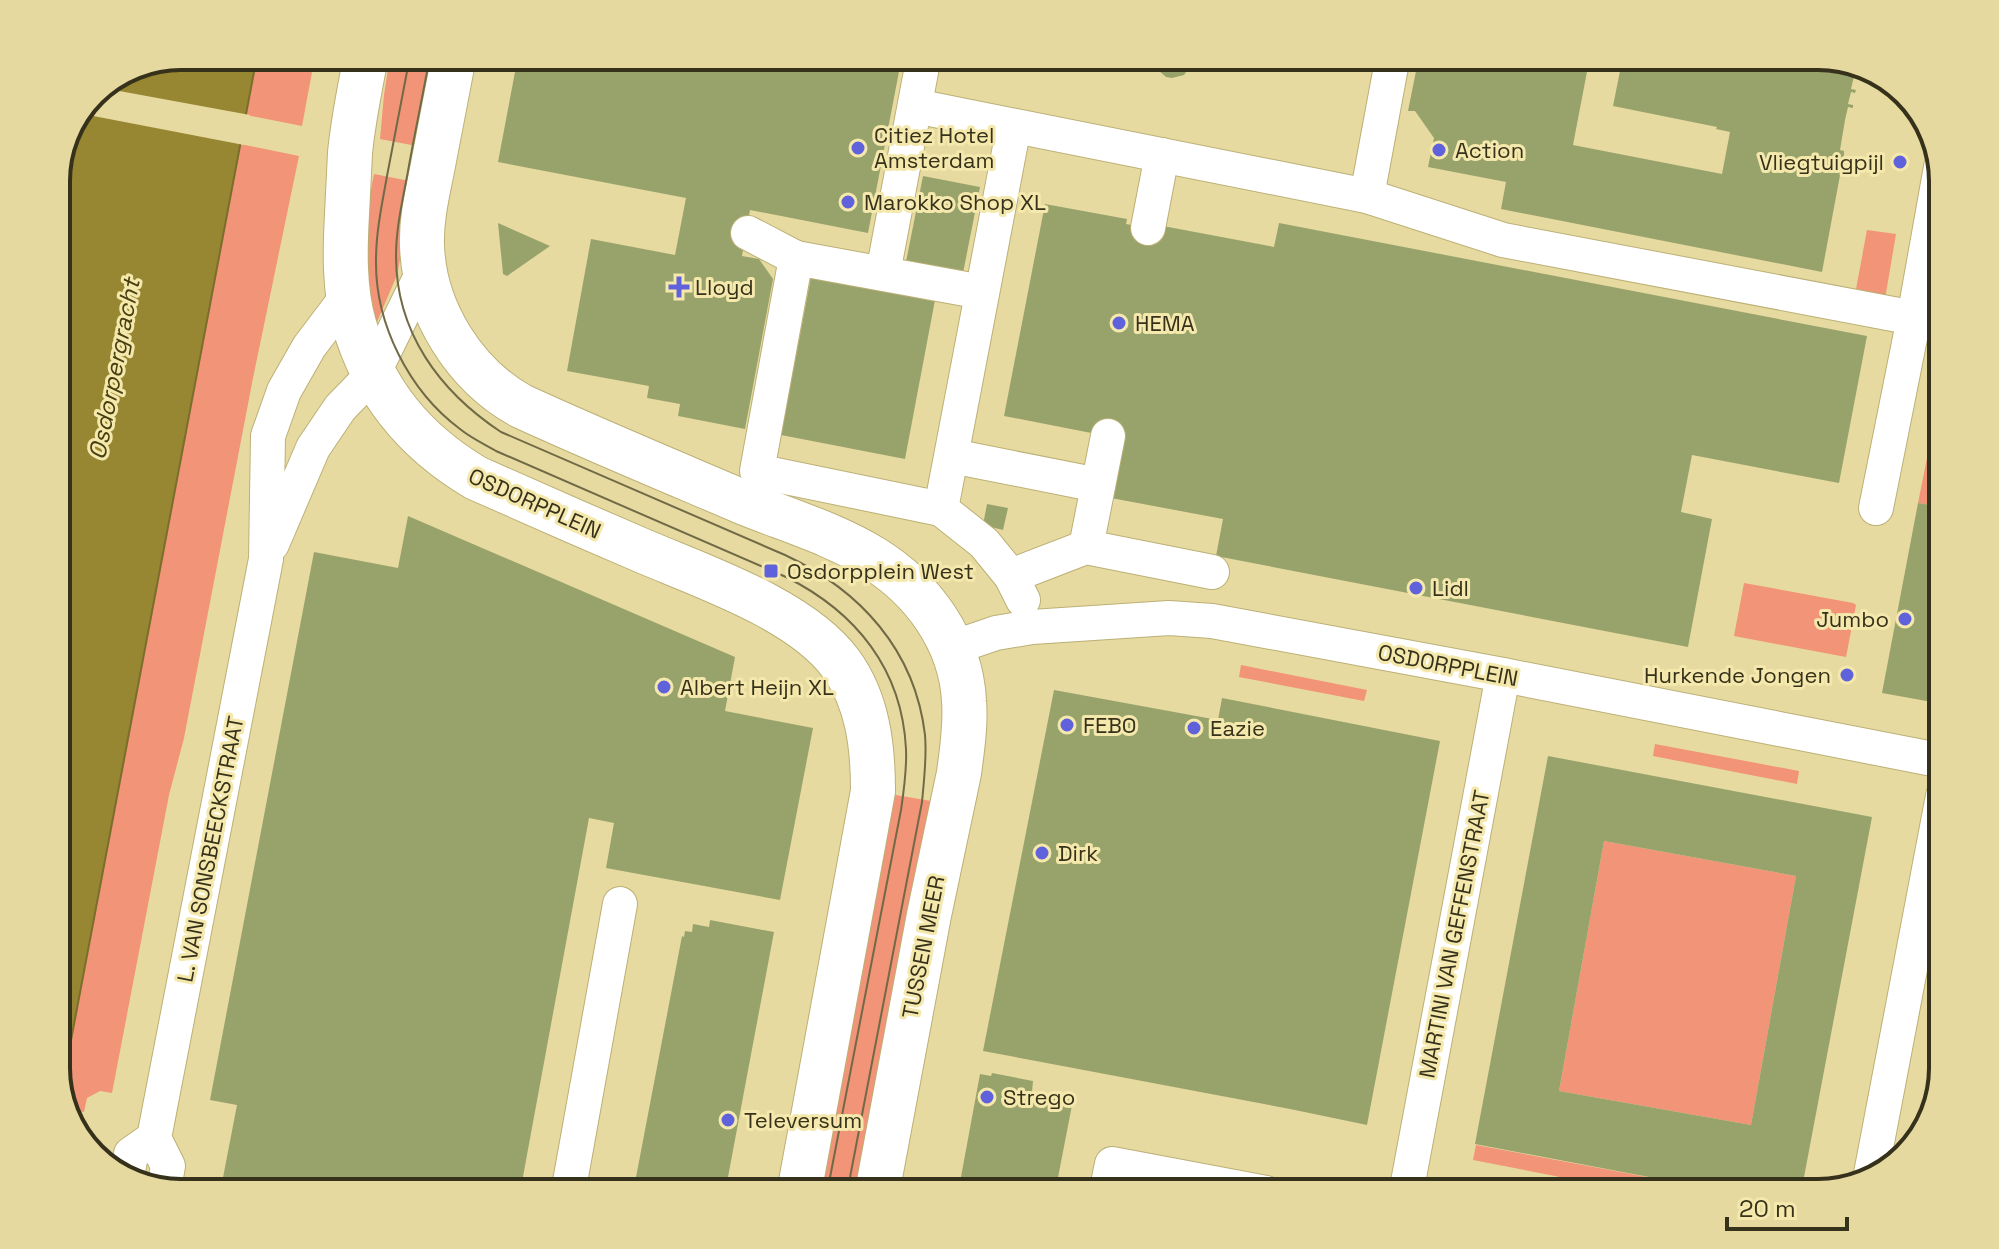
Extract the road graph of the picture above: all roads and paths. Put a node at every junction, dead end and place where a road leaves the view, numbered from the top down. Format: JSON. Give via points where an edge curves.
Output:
{"nodes":[{"id":1,"x":364,"y":70,"type":"edge"},
{"id":2,"x":451,"y":70,"type":"edge"},
{"id":3,"x":921,"y":70,"type":"edge"},
{"id":4,"x":1390,"y":70,"type":"edge"},
{"id":5,"x":915,"y":106,"type":"junction"},
{"id":6,"x":1014,"y":126,"type":"junction"},
{"id":7,"x":1162,"y":155,"type":"junction"},
{"id":8,"x":1367,"y":196,"type":"junction"},
{"id":9,"x":1148,"y":228,"type":"dead end"},
{"id":10,"x":748,"y":233,"type":"dead end"},
{"id":11,"x":1929,"y":234,"type":"edge"},
{"id":12,"x":796,"y":258,"type":"junction"},
{"id":13,"x":424,"y":270,"type":"junction"},
{"id":14,"x":883,"y":273,"type":"junction"},
{"id":15,"x":982,"y":292,"type":"junction"},
{"id":16,"x":349,"y":294,"type":"junction"},
{"id":17,"x":1914,"y":318,"type":"junction"},
{"id":18,"x":373,"y":374,"type":"junction"},
{"id":19,"x":1108,"y":436,"type":"dead end"},
{"id":20,"x":952,"y":456,"type":"junction"},
{"id":21,"x":1098,"y":485,"type":"junction"},
{"id":22,"x":1876,"y":508,"type":"dead end"},
{"id":23,"x":941,"y":509,"type":"junction"},
{"id":24,"x":1086,"y":547,"type":"junction"},
{"id":25,"x":266,"y":559,"type":"junction"},
{"id":26,"x":1212,"y":572,"type":"dead end"},
{"id":27,"x":952,"y":648,"type":"junction"},
{"id":28,"x":1503,"y":675,"type":"junction"},
{"id":29,"x":1929,"y":758,"type":"edge"},
{"id":30,"x":1929,"y":869,"type":"edge"},
{"id":31,"x":620,"y":904,"type":"dead end"},
{"id":32,"x":154,"y":1138,"type":"junction"},
{"id":33,"x":1873,"y":1165,"type":"edge"},
{"id":34,"x":129,"y":1166,"type":"edge"},
{"id":35,"x":166,"y":1178,"type":"edge"},
{"id":36,"x":571,"y":1179,"type":"edge"},
{"id":37,"x":802,"y":1179,"type":"edge"},
{"id":38,"x":880,"y":1179,"type":"edge"},
{"id":39,"x":1109,"y":1179,"type":"edge"},
{"id":40,"x":1192,"y":1179,"type":"edge"},
{"id":41,"x":1409,"y":1179,"type":"edge"}],
"edges":[{"from":1,"to":16,"type":"street","name":"OSDORPPLEIN","via":[[351,150],[345,258]]},
{"from":2,"to":13,"type":"street","via":[[424,214]]},
{"from":3,"to":5,"type":"street"},
{"from":4,"to":8,"type":"street"},
{"from":5,"to":6,"type":"street"},
{"from":5,"to":14,"type":"street"},
{"from":6,"to":7,"type":"street"},
{"from":6,"to":15,"type":"street"},
{"from":7,"to":8,"type":"street"},
{"from":7,"to":9,"type":"street"},
{"from":8,"to":17,"type":"street","via":[[1503,240]]},
{"from":10,"to":12,"type":"street"},
{"from":11,"to":17,"type":"street"},
{"from":12,"to":14,"type":"street"},
{"from":12,"to":23,"type":"street","via":[[757,471]]},
{"from":13,"to":18,"type":"street","name":"L. VAN SONSBEECKSTRAAT"},
{"from":13,"to":27,"type":"street","via":[[444,325],[462,355],[502,395],[871,557],[915,590]]},
{"from":14,"to":15,"type":"street"},
{"from":15,"to":20,"type":"street"},
{"from":16,"to":18,"type":"street","name":"OSDORPPLEIN","via":[[353,323]]},
{"from":16,"to":25,"type":"street","name":"L. VAN SONSBEECKSTRAAT","via":[[309,347],[284,391],[268,436]]},
{"from":17,"to":22,"type":"street"},
{"from":18,"to":25,"type":"street","name":"L. VAN SONSBEECKSTRAAT","via":[[340,408],[313,448]]},
{"from":18,"to":37,"type":"street","name":"OSDORPPLEIN","via":[[404,419],[455,466],[786,616],[827,648],[856,688],[873,758],[873,791]]},
{"from":19,"to":21,"type":"street"},
{"from":20,"to":21,"type":"street"},
{"from":20,"to":23,"type":"street"},
{"from":21,"to":24,"type":"street"},
{"from":23,"to":24,"type":"street","via":[[984,543],[1017,588]]},
{"from":24,"to":26,"type":"street"},
{"from":25,"to":32,"type":"street","name":"L. VAN SONSBEECKSTRAAT"},
{"from":27,"to":28,"type":"street","name":"OSDORPPLEIN","via":[[1032,627],[1169,618],[1235,625]]},
{"from":27,"to":38,"type":"street","name":"TUSSEN MEER","via":[[964,701],[959,773]]},
{"from":28,"to":29,"type":"street","name":"OSDORPPLEIN"},
{"from":28,"to":41,"type":"street","name":"MARTINI VAN GEFFENSTRAAT"},
{"from":30,"to":33,"type":"street"},
{"from":31,"to":36,"type":"street"},
{"from":32,"to":34,"type":"street","via":[[131,1154]]},
{"from":32,"to":35,"type":"street","name":"L. VAN SONSBEECKSTRAAT","via":[[168,1166]]},
{"from":39,"to":40,"type":"street","via":[[1112,1164]]}]}
